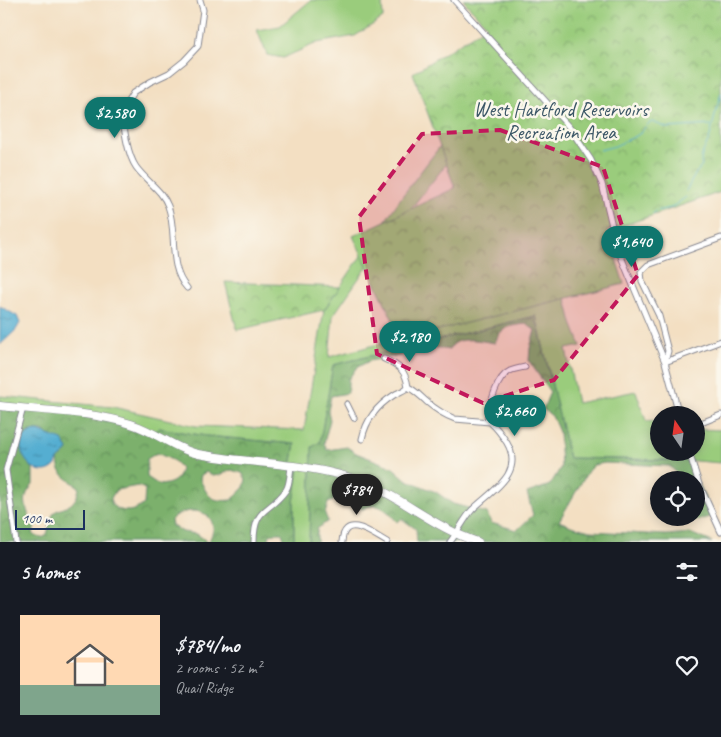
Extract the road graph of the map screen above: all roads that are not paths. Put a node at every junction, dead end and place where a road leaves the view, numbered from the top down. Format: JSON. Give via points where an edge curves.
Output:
{"nodes":[{"id":1,"x":200,"y":0,"type":"edge"},
{"id":2,"x":454,"y":0,"type":"edge"},
{"id":3,"x":721,"y":238,"type":"edge"},
{"id":4,"x":187,"y":288,"type":"dead end"},
{"id":5,"x":721,"y":341,"type":"edge"},
{"id":6,"x":384,"y":359,"type":"dead end"},
{"id":7,"x":664,"y":362,"type":"junction"},
{"id":8,"x":525,"y":367,"type":"dead end"},
{"id":9,"x":408,"y":387,"type":"junction"},
{"id":10,"x":347,"y":404,"type":"dead end"},
{"id":11,"x":0,"y":406,"type":"edge"},
{"id":12,"x":676,"y":406,"type":"edge"},
{"id":13,"x":24,"y":408,"type":"junction"},
{"id":14,"x":721,"y":415,"type":"edge"},
{"id":15,"x":354,"y":418,"type":"dead end"},
{"id":16,"x":488,"y":421,"type":"junction"},
{"id":17,"x":705,"y":421,"type":"edge"},
{"id":18,"x":362,"y":439,"type":"dead end"},
{"id":19,"x":692,"y":461,"type":"edge"},
{"id":20,"x":291,"y":466,"type":"junction"},
{"id":21,"x":721,"y":532,"type":"edge"},
{"id":22,"x":459,"y":537,"type":"edge"},
{"id":23,"x":16,"y":542,"type":"edge"},
{"id":24,"x":254,"y":542,"type":"edge"},
{"id":25,"x":342,"y":542,"type":"edge"},
{"id":26,"x":387,"y":542,"type":"edge"},
{"id":27,"x":450,"y":542,"type":"edge"},
{"id":28,"x":478,"y":542,"type":"edge"}],
"edges":[{"from":1,"to":4,"type":"street","via":[[203,10],[198,46],[169,73],[133,93],[122,111],[125,137],[135,166],[168,206],[175,264]]},
{"from":2,"to":7,"type":"street","via":[[570,127],[591,160],[602,184],[617,248]]},
{"from":3,"to":7,"type":"street","via":[[648,265],[641,272],[659,316],[668,351]]},
{"from":5,"to":7,"type":"street"},
{"from":6,"to":9,"type":"street","via":[[402,369]]},
{"from":7,"to":12,"type":"street"},
{"from":8,"to":16,"type":"street","via":[[504,376],[490,404]]},
{"from":9,"to":16,"type":"street","via":[[450,417]]},
{"from":9,"to":18,"type":"street","via":[[376,411]]},
{"from":10,"to":15,"type":"street"},
{"from":11,"to":13,"type":"street"},
{"from":13,"to":20,"type":"street","via":[[112,419],[153,433],[191,452]]},
{"from":13,"to":23,"type":"street","via":[[6,470]]},
{"from":14,"to":17,"type":"street"},
{"from":16,"to":22,"type":"street","via":[[513,454],[510,474],[472,510]]},
{"from":19,"to":21,"type":"street","via":[[698,484]]},
{"from":20,"to":22,"type":"street","via":[[334,473],[367,484]]},
{"from":20,"to":24,"type":"street","via":[[287,489],[255,522]]},
{"from":22,"to":27,"type":"street"},
{"from":22,"to":28,"type":"street"},
{"from":25,"to":26,"type":"street","via":[[348,528],[358,526]]}]}
